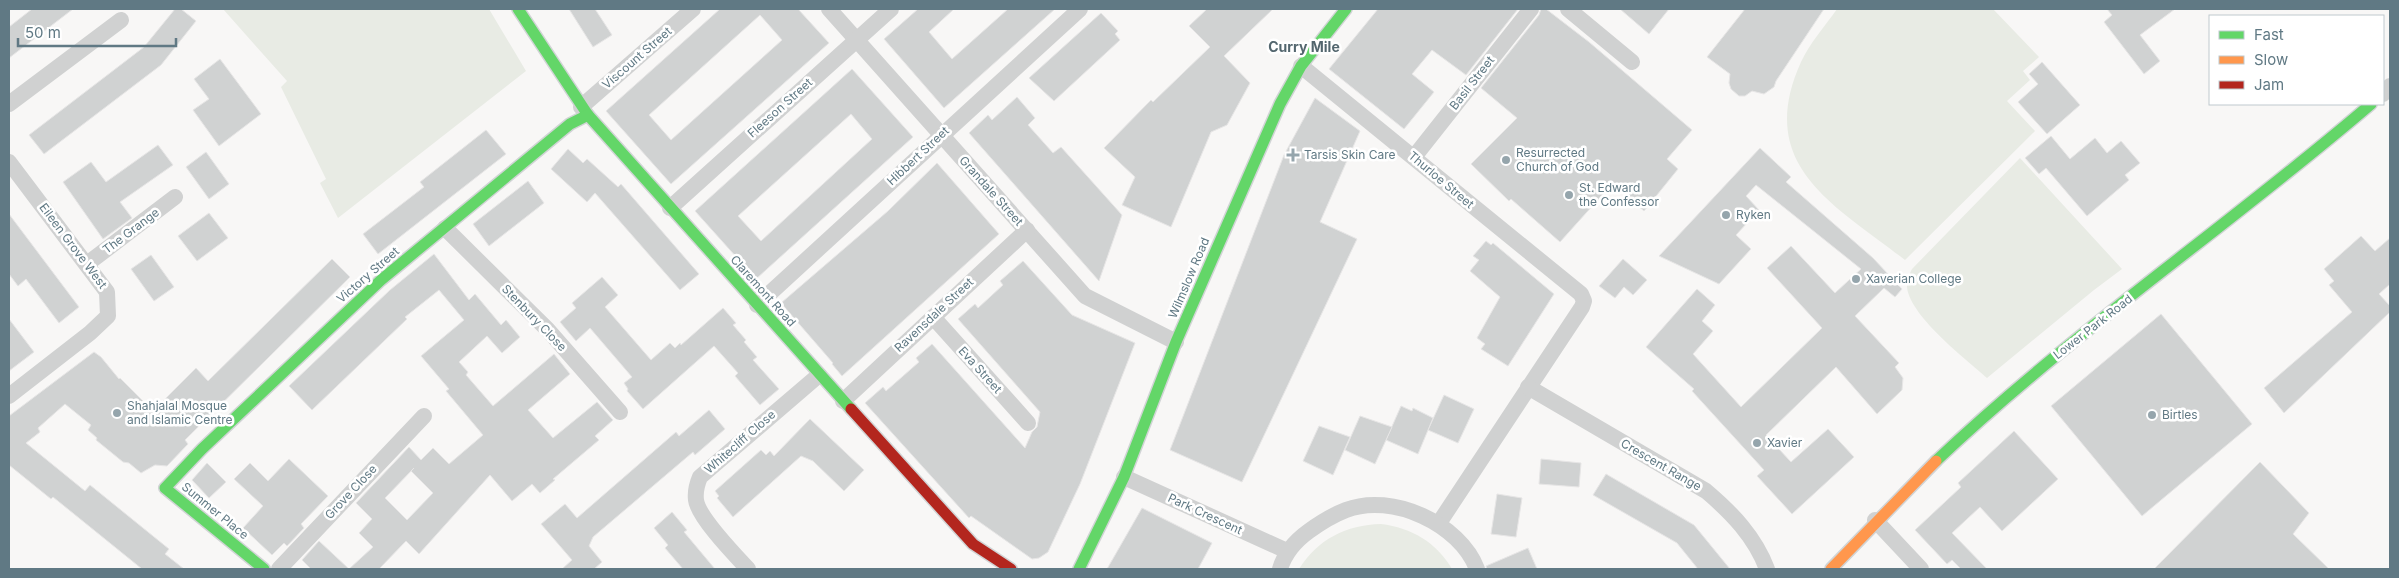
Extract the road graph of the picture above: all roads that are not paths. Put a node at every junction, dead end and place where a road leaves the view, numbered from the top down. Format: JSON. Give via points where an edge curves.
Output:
{"nodes":[{"id":1,"x":518,"y":9,"type":"edge"},
{"id":2,"x":693,"y":9,"type":"edge"},
{"id":3,"x":829,"y":9,"type":"edge"},
{"id":4,"x":891,"y":9,"type":"edge"},
{"id":5,"x":1080,"y":9,"type":"edge"},
{"id":6,"x":1346,"y":9,"type":"edge"},
{"id":7,"x":1531,"y":9,"type":"edge"},
{"id":8,"x":1568,"y":9,"type":"edge"},
{"id":9,"x":121,"y":20,"type":"dead end"},
{"id":10,"x":857,"y":40,"type":"junction"},
{"id":11,"x":1632,"y":62,"type":"dead end"},
{"id":12,"x":1301,"y":66,"type":"junction"},
{"id":13,"x":9,"y":104,"type":"edge"},
{"id":14,"x":2370,"y":105,"type":"edge"},
{"id":15,"x":584,"y":111,"type":"junction"},
{"id":16,"x":941,"y":134,"type":"junction"},
{"id":17,"x":1414,"y":157,"type":"junction"},
{"id":18,"x":9,"y":162,"type":"edge"},
{"id":19,"x":175,"y":197,"type":"dead end"},
{"id":20,"x":670,"y":208,"type":"junction"},
{"id":21,"x":445,"y":228,"type":"junction"},
{"id":22,"x":1026,"y":230,"type":"junction"},
{"id":23,"x":87,"y":264,"type":"junction"},
{"id":24,"x":756,"y":305,"type":"junction"},
{"id":25,"x":933,"y":317,"type":"junction"},
{"id":26,"x":1176,"y":342,"type":"junction"},
{"id":27,"x":819,"y":375,"type":"junction"},
{"id":28,"x":1528,"y":387,"type":"junction"},
{"id":29,"x":9,"y":396,"type":"edge"},
{"id":30,"x":843,"y":401,"type":"junction"},
{"id":31,"x":620,"y":412,"type":"dead end"},
{"id":32,"x":424,"y":416,"type":"dead end"},
{"id":33,"x":1028,"y":423,"type":"dead end"},
{"id":34,"x":180,"y":473,"type":"joint"},
{"id":35,"x":1124,"y":477,"type":"junction"},
{"id":36,"x":1875,"y":520,"type":"junction"},
{"id":37,"x":1439,"y":523,"type":"junction"},
{"id":38,"x":1287,"y":551,"type":"junction"},
{"id":39,"x":264,"y":569,"type":"edge"},
{"id":40,"x":280,"y":569,"type":"edge"},
{"id":41,"x":748,"y":569,"type":"edge"},
{"id":42,"x":1012,"y":569,"type":"edge"},
{"id":43,"x":1079,"y":569,"type":"edge"},
{"id":44,"x":1280,"y":569,"type":"edge"},
{"id":45,"x":1477,"y":569,"type":"edge"},
{"id":46,"x":1768,"y":569,"type":"edge"},
{"id":47,"x":1830,"y":569,"type":"edge"},
{"id":48,"x":1922,"y":569,"type":"edge"}],
"edges":[{"from":1,"to":15,"type":"street","name":"Claremont Road"},
{"from":2,"to":15,"type":"street","name":"Viscount Street"},
{"from":3,"to":10,"type":"street","name":"Grandale Street"},
{"from":4,"to":10,"type":"street","name":"Fleeson Street"},
{"from":5,"to":16,"type":"street","name":"Hibbert Street"},
{"from":6,"to":12,"type":"street","name":"Wilmslow Road"},
{"from":7,"to":17,"type":"street","name":"Basil Street"},
{"from":8,"to":11,"type":"street"},
{"from":9,"to":13,"type":"street"},
{"from":10,"to":16,"type":"street","name":"Grandale Street"},
{"from":10,"to":20,"type":"street","name":"Fleeson Street"},
{"from":12,"to":17,"type":"street","name":"Thurloe Street"},
{"from":12,"to":26,"type":"street","name":"Wilmslow Road","via":[[1280,104]]},
{"from":14,"to":36,"type":"street","name":"Lower Park Road","via":[[2231,221],[2095,324],[2002,401],[1916,478]]},
{"from":15,"to":20,"type":"street","name":"Claremont Road"},
{"from":15,"to":21,"type":"street","name":"Victory Street"},
{"from":16,"to":22,"type":"street","name":"Grandale Street"},
{"from":16,"to":24,"type":"street","name":"Hibbert Street"},
{"from":17,"to":28,"type":"street","name":"Thurloe Street","via":[[1582,294],[1582,307]]},
{"from":18,"to":23,"type":"street","name":"Eileen Grove West"},
{"from":19,"to":23,"type":"street","name":"The Grange"},
{"from":20,"to":24,"type":"street","name":"Claremont Road"},
{"from":21,"to":31,"type":"street","name":"Stenbury Close","via":[[548,330]]},
{"from":21,"to":34,"type":"street","name":"Victory Street","via":[[336,322]]},
{"from":22,"to":25,"type":"street","name":"Ravensdale Street"},
{"from":22,"to":26,"type":"street","name":"Grandale Street","via":[[1085,296]]},
{"from":23,"to":29,"type":"street","name":"Eileen Grove West","via":[[107,292],[108,316]]},
{"from":24,"to":27,"type":"street","name":"Claremont Road"},
{"from":25,"to":30,"type":"street","name":"Ravensdale Street"},
{"from":25,"to":33,"type":"street","name":"Eva Street"},
{"from":26,"to":35,"type":"street","name":"Wilmslow Road"},
{"from":27,"to":30,"type":"street","name":"Claremont Road"},
{"from":27,"to":41,"type":"street","name":"Whitecliff Close","via":[[700,477],[696,501],[701,513]]},
{"from":28,"to":37,"type":"street"},
{"from":28,"to":46,"type":"street","name":"Crescent Range","via":[[1706,491],[1730,511],[1747,532]]},
{"from":30,"to":42,"type":"street","name":"Claremont Road","via":[[973,544]]},
{"from":32,"to":40,"type":"street","name":"Grove Close"},
{"from":34,"to":39,"type":"street","name":"Summer Place","via":[[165,488]]},
{"from":35,"to":38,"type":"street","name":"Park Crescent"},
{"from":35,"to":43,"type":"street","name":"Wilmslow Road"},
{"from":36,"to":47,"type":"street","name":"Lower Park Road"},
{"from":36,"to":48,"type":"street"},
{"from":37,"to":38,"type":"street","via":[[1378,505],[1347,509],[1320,523]]},
{"from":37,"to":45,"type":"street","via":[[1459,539]]},
{"from":38,"to":44,"type":"street"}]}
